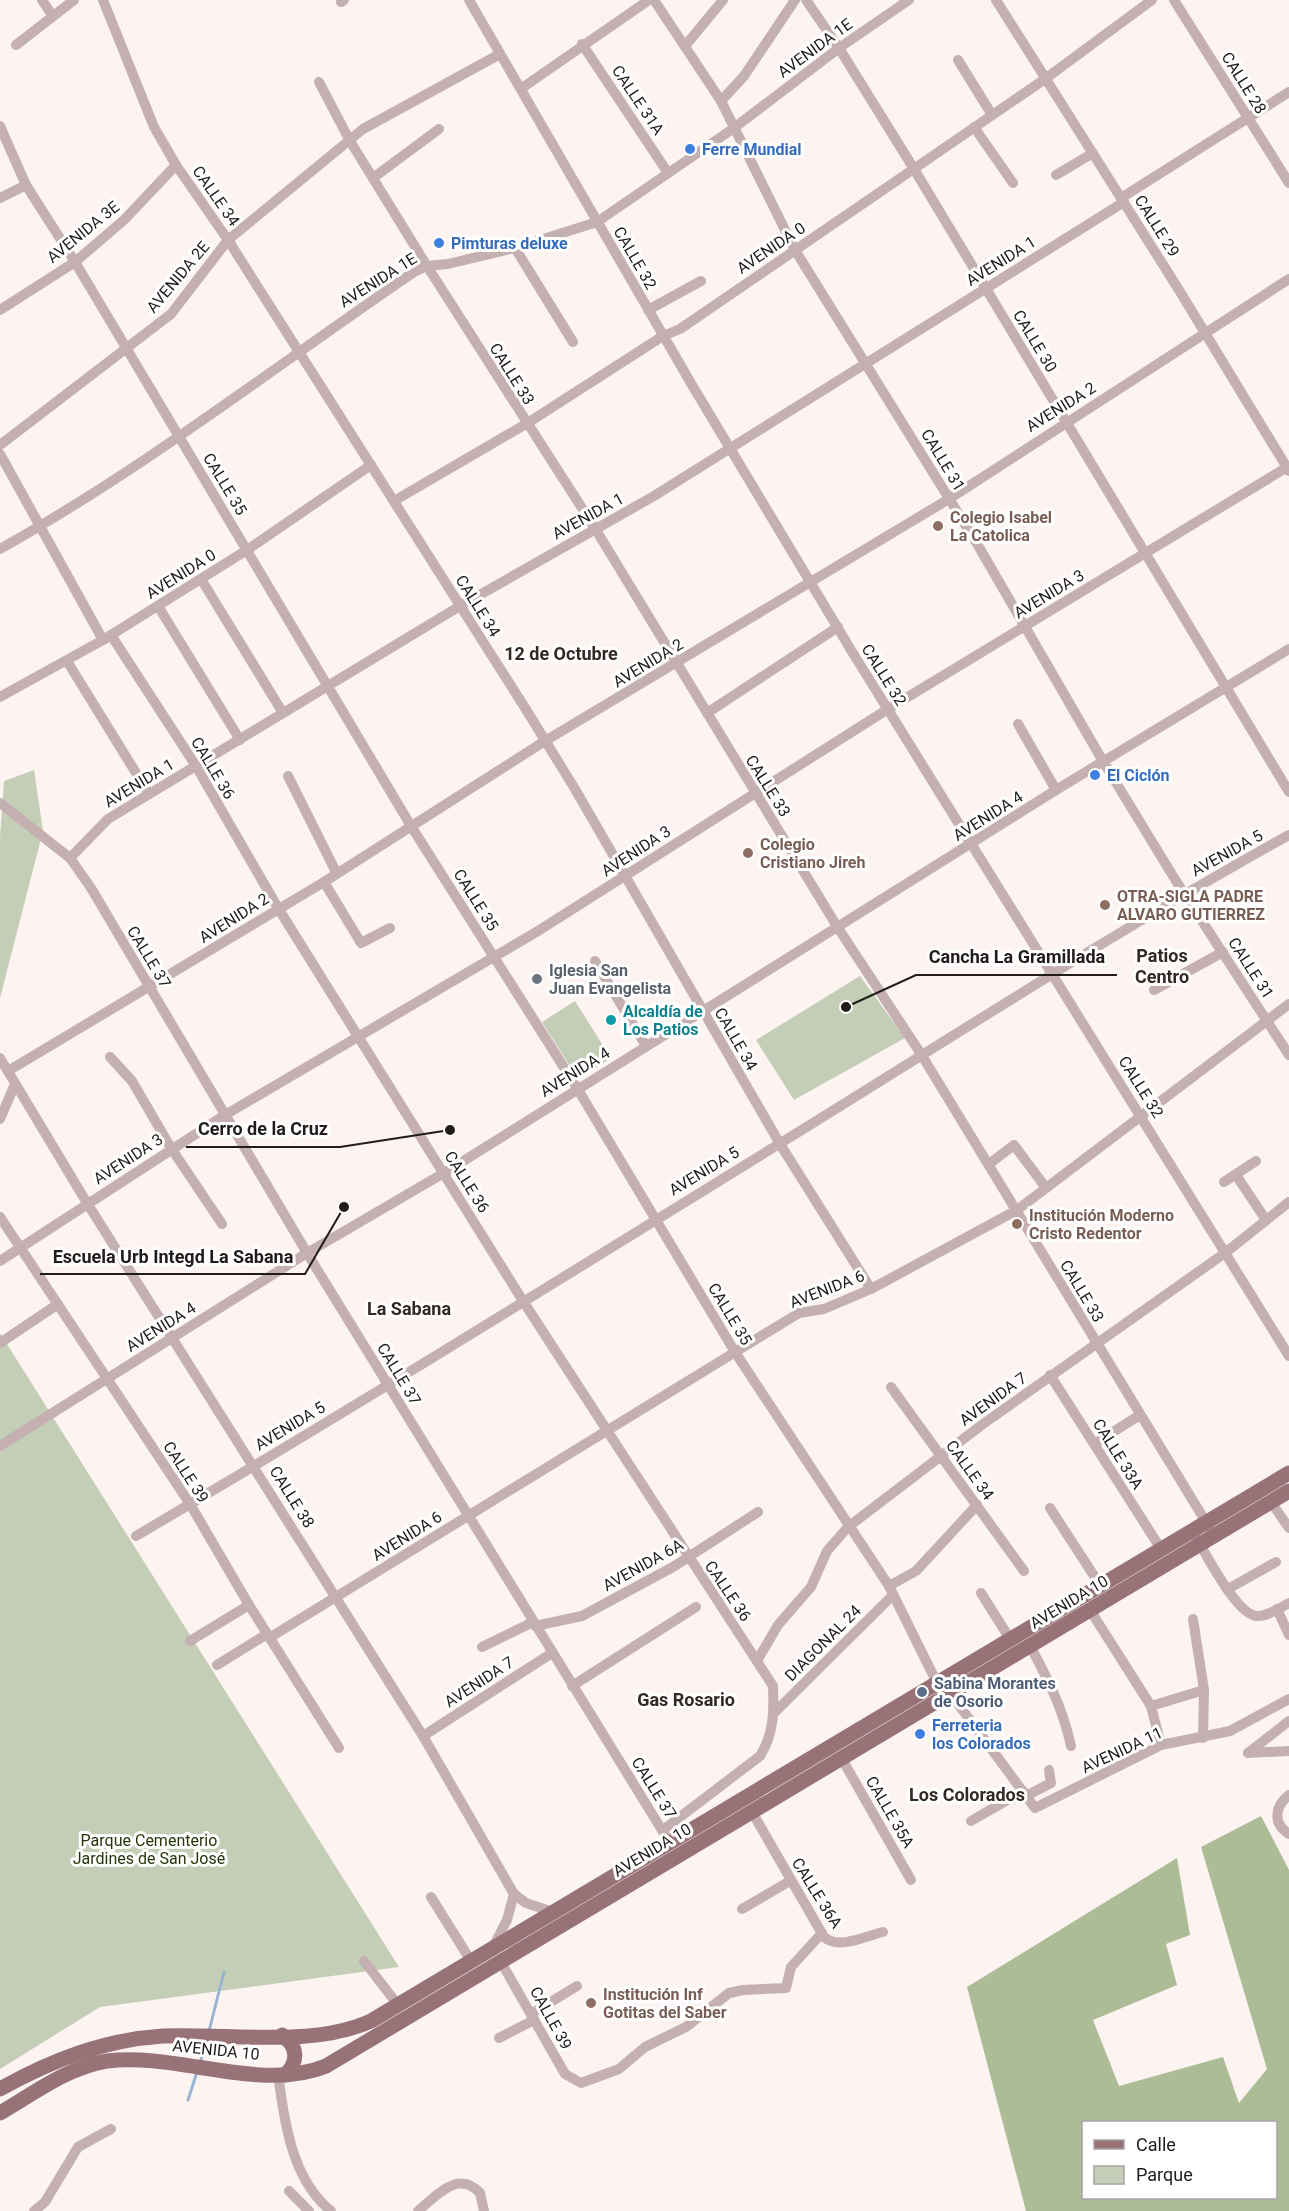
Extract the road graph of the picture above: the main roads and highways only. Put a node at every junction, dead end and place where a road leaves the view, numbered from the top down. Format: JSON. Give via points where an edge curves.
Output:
{"nodes":[{"id":1,"x":1289,"y":1473,"type":"edge"},
{"id":2,"x":1289,"y":1491,"type":"edge"},
{"id":3,"x":1210,"y":1528,"type":"junction"},
{"id":4,"x":1196,"y":1538,"type":"junction"},
{"id":5,"x":670,"y":1844,"type":"junction"},
{"id":6,"x":496,"y":1955,"type":"junction"},
{"id":7,"x":282,"y":2035,"type":"junction"},
{"id":8,"x":282,"y":2075,"type":"junction"},
{"id":9,"x":0,"y":2089,"type":"edge"},
{"id":10,"x":0,"y":2113,"type":"edge"}],
"edges":[{"from":1,"to":3,"type":"main road","name":"AVENIDA 10"},
{"from":2,"to":3,"type":"main road","name":"AVENIDA 10"},
{"from":3,"to":4,"type":"main road","name":"AVENIDA 10"},
{"from":4,"to":5,"type":"main road","name":"AVENIDA 10","via":[[1161,1549]]},
{"from":4,"to":5,"type":"main road","name":"AVENIDA 10","via":[[1090,1610],[752,1812]]},
{"from":5,"to":6,"type":"main road","name":"AVENIDA 10"},
{"from":5,"to":6,"type":"main road","name":"AVENIDA 10","via":[[554,1912]]},
{"from":6,"to":7,"type":"main road","name":"AVENIDA 10","via":[[471,1961],[371,2021],[337,2033]]},
{"from":6,"to":8,"type":"main road","name":"AVENIDA 10","via":[[326,2066]]},
{"from":7,"to":8,"type":"main road","via":[[296,2054],[295,2062]]},
{"from":7,"to":9,"type":"main road","name":"AVENIDA 10","via":[[176,2036],[92,2047],[64,2056]]},
{"from":8,"to":10,"type":"main road","name":"AVENIDA 10","via":[[122,2060],[92,2065],[57,2079]]}]}
